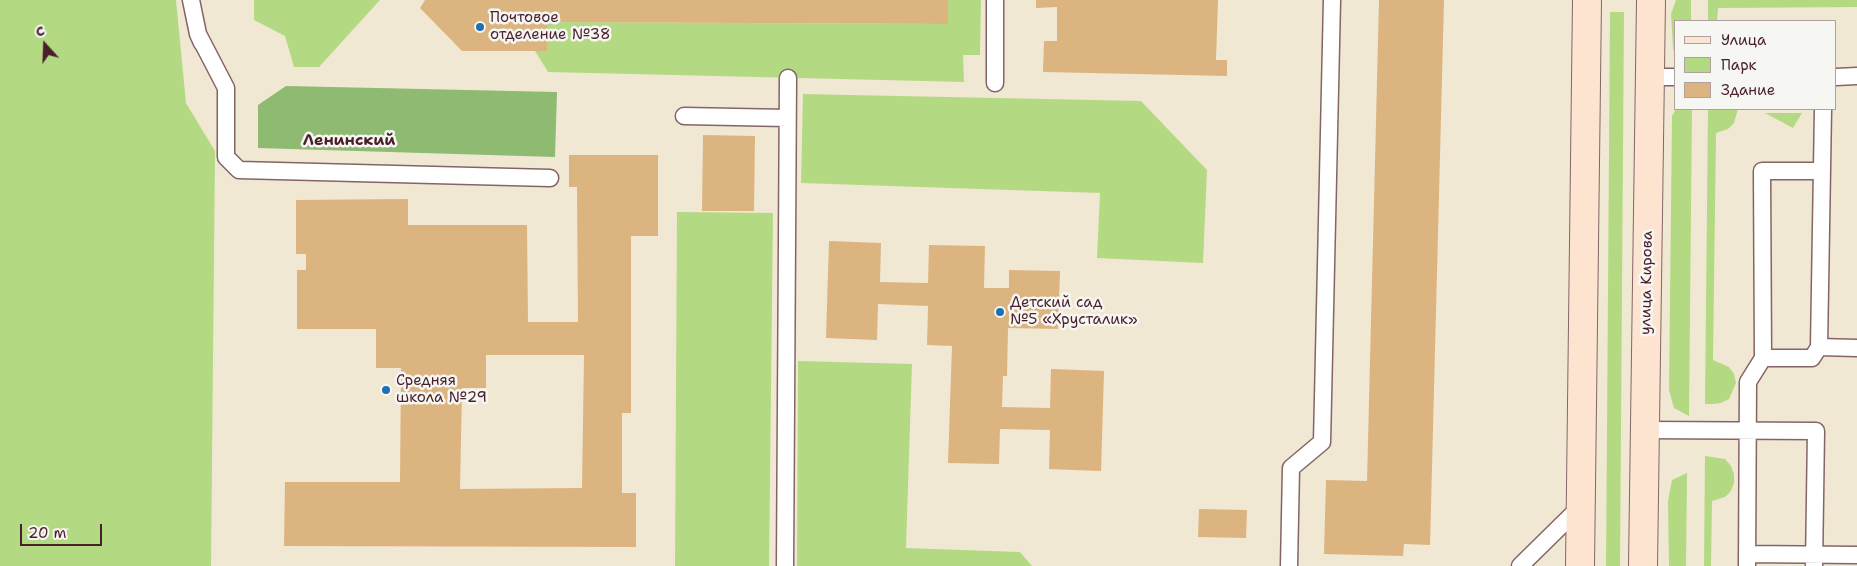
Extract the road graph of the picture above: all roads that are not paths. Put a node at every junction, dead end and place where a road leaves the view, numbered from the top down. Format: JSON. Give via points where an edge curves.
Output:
{"nodes":[{"id":1,"x":191,"y":0,"type":"edge"},
{"id":2,"x":995,"y":0,"type":"edge"},
{"id":3,"x":1332,"y":0,"type":"edge"},
{"id":4,"x":1587,"y":0,"type":"edge"},
{"id":5,"x":1650,"y":0,"type":"edge"},
{"id":6,"x":1857,"y":76,"type":"edge"},
{"id":7,"x":1663,"y":77,"type":"edge"},
{"id":8,"x":1837,"y":77,"type":"edge"},
{"id":9,"x":788,"y":78,"type":"dead end"},
{"id":10,"x":995,"y":83,"type":"dead end"},
{"id":11,"x":1823,"y":110,"type":"edge"},
{"id":12,"x":684,"y":116,"type":"dead end"},
{"id":13,"x":787,"y":118,"type":"junction"},
{"id":14,"x":1822,"y":171,"type":"junction"},
{"id":15,"x":550,"y":178,"type":"dead end"},
{"id":16,"x":1819,"y":347,"type":"junction"},
{"id":17,"x":1857,"y":348,"type":"edge"},
{"id":18,"x":1763,"y":358,"type":"junction"},
{"id":19,"x":1645,"y":430,"type":"junction"},
{"id":20,"x":1747,"y":430,"type":"junction"},
{"id":21,"x":1581,"y":506,"type":"junction"},
{"id":22,"x":1857,"y":555,"type":"edge"},
{"id":23,"x":1747,"y":560,"type":"edge"},
{"id":24,"x":1814,"y":560,"type":"edge"},
{"id":25,"x":785,"y":566,"type":"edge"},
{"id":26,"x":1289,"y":566,"type":"edge"},
{"id":27,"x":1520,"y":566,"type":"edge"},
{"id":28,"x":1580,"y":566,"type":"edge"},
{"id":29,"x":1644,"y":566,"type":"edge"}],
"edges":[{"from":1,"to":15,"type":"lane","via":[[198,34],[226,88],[226,157],[240,170]]},
{"from":2,"to":10,"type":"lane"},
{"from":3,"to":26,"type":"lane","via":[[1322,442],[1291,468]]},
{"from":4,"to":21,"type":"main road"},
{"from":5,"to":7,"type":"main road","name":"улица Кирова"},
{"from":6,"to":8,"type":"lane"},
{"from":7,"to":19,"type":"main road","name":"улица Кирова"},
{"from":9,"to":13,"type":"lane"},
{"from":11,"to":14,"type":"lane"},
{"from":12,"to":13,"type":"lane"},
{"from":13,"to":25,"type":"lane"},
{"from":14,"to":16,"type":"lane"},
{"from":14,"to":18,"type":"lane","via":[[1762,171]]},
{"from":16,"to":17,"type":"lane"},
{"from":16,"to":18,"type":"lane","via":[[1812,358]]},
{"from":18,"to":20,"type":"lane","via":[[1748,382]]},
{"from":19,"to":20,"type":"lane"},
{"from":19,"to":29,"type":"main road","name":"улица Кирова"},
{"from":20,"to":23,"type":"lane"},
{"from":20,"to":24,"type":"lane","via":[[1816,431]]},
{"from":21,"to":27,"type":"lane"},
{"from":21,"to":28,"type":"main road"},
{"from":22,"to":24,"type":"lane"},
{"from":23,"to":24,"type":"lane"}]}
